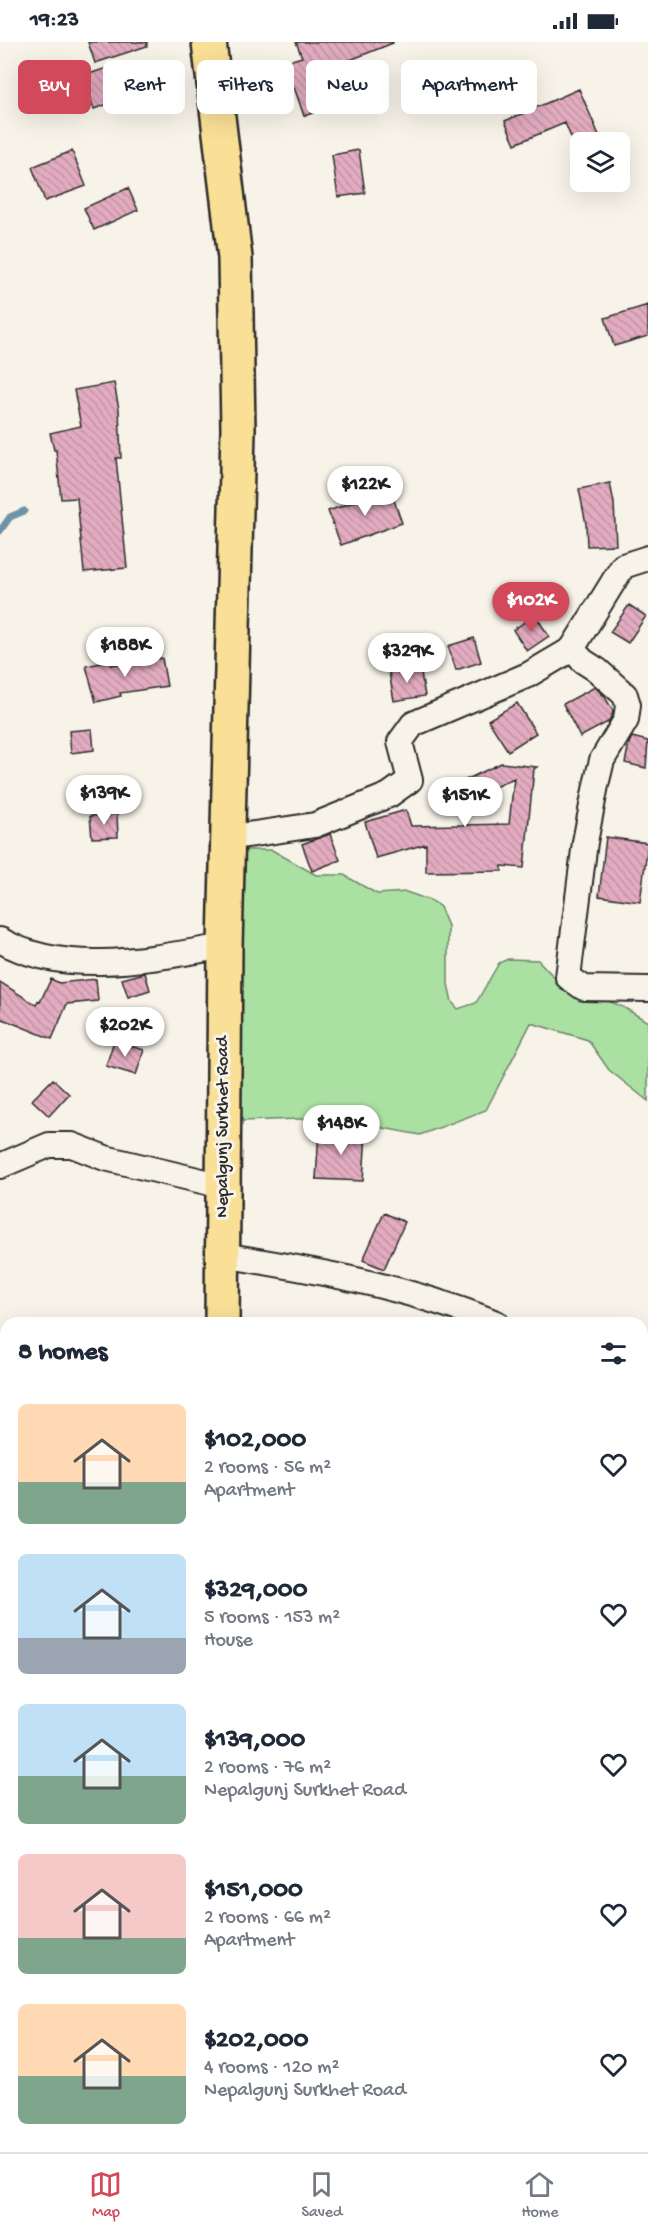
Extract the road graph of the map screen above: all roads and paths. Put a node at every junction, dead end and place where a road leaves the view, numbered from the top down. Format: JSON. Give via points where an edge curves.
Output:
{"nodes":[{"id":1,"x":209,"y":42,"type":"edge"},
{"id":2,"x":648,"y":558,"type":"edge"},
{"id":3,"x":572,"y":649,"type":"junction"},
{"id":4,"x":227,"y":849,"type":"junction"},
{"id":5,"x":225,"y":939,"type":"junction"},
{"id":6,"x":0,"y":940,"type":"edge"},
{"id":7,"x":648,"y":989,"type":"edge"},
{"id":8,"x":0,"y":1166,"type":"edge"},
{"id":9,"x":223,"y":1186,"type":"junction"},
{"id":10,"x":222,"y":1255,"type":"junction"},
{"id":11,"x":222,"y":1317,"type":"edge"},
{"id":12,"x":479,"y":1317,"type":"edge"}],
"edges":[{"from":1,"to":4,"type":"main road","name":"Nepalgunj Surkhet Road","via":[[235,258],[238,429]]},
{"from":2,"to":3,"type":"street","via":[[623,566]]},
{"from":3,"to":4,"type":"street","via":[[528,675],[412,724],[400,742],[410,780],[389,795],[315,825]]},
{"from":3,"to":7,"type":"street","via":[[625,695],[627,705],[626,720],[602,760],[596,785],[568,977],[584,988]]},
{"from":4,"to":5,"type":"main road","name":"Nepalgunj Surkhet Road"},
{"from":5,"to":6,"type":"street","via":[[124,962],[60,960],[14,948]]},
{"from":5,"to":9,"type":"main road","name":"Nepalgunj Surkhet Road"},
{"from":8,"to":9,"type":"street","via":[[50,1145],[72,1145],[105,1158]]},
{"from":9,"to":10,"type":"main road","name":"Nepalgunj Surkhet Road"},
{"from":10,"to":11,"type":"main road","name":"Nepalgunj Surkhet Road"},
{"from":10,"to":12,"type":"street","via":[[311,1269],[410,1292]]}]}
